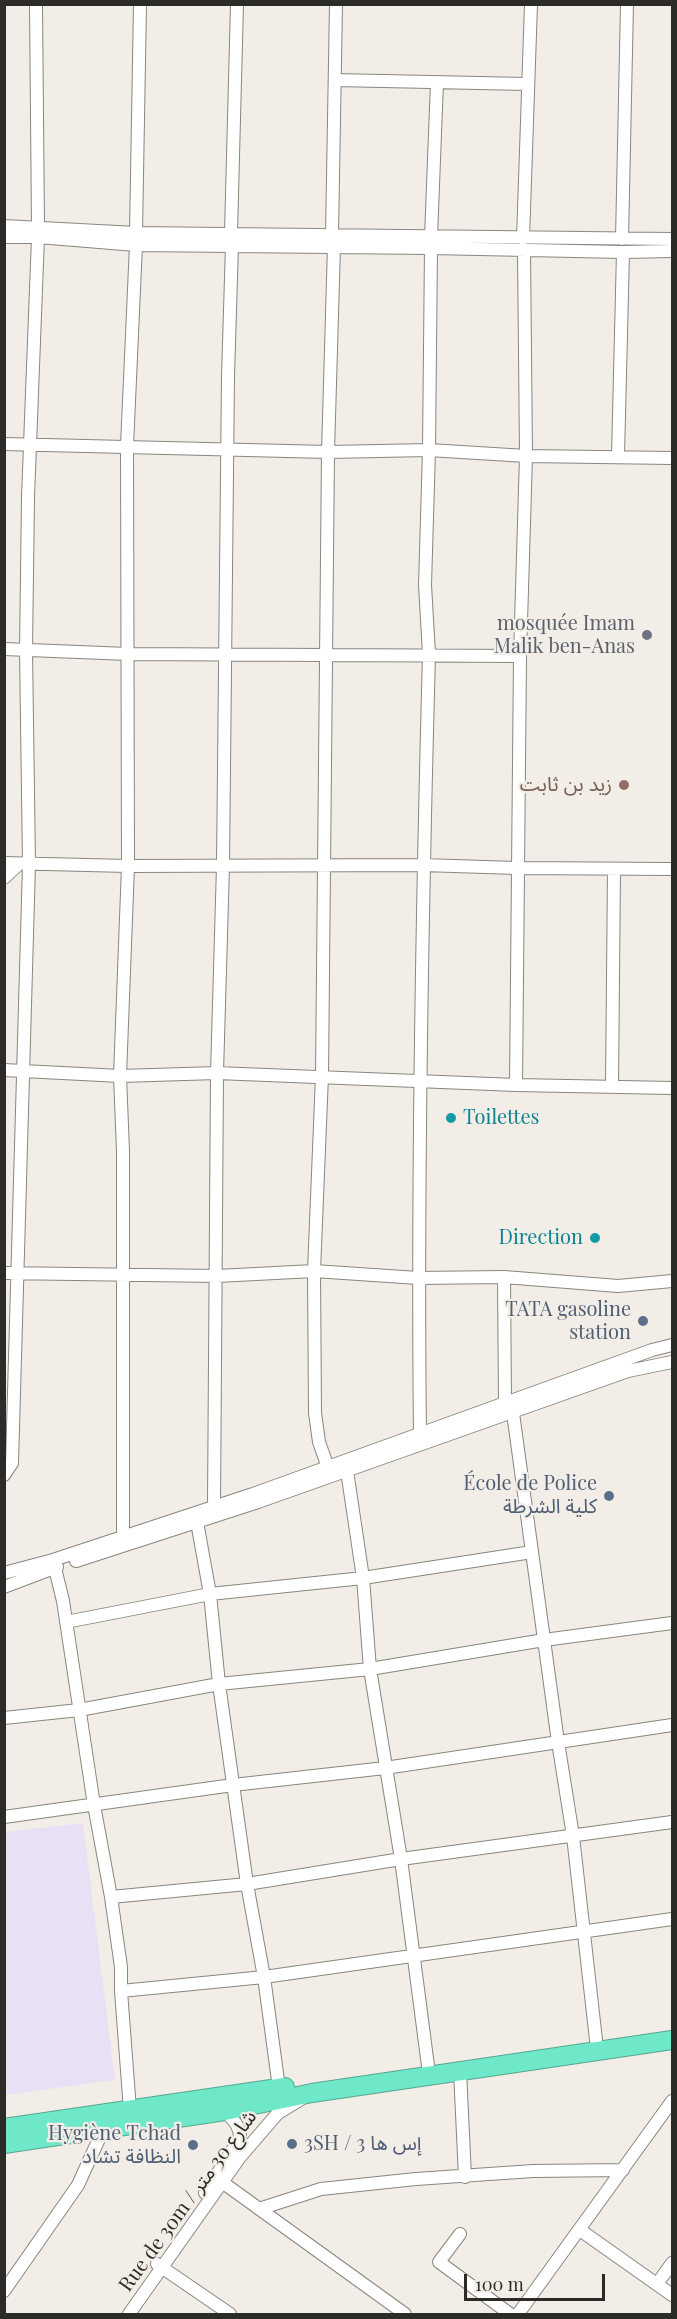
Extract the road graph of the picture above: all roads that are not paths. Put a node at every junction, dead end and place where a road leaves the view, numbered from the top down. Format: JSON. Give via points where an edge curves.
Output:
{"nodes":[{"id":1,"x":36,"y":4,"type":"edge"},
{"id":2,"x":140,"y":4,"type":"edge"},
{"id":3,"x":237,"y":4,"type":"edge"},
{"id":4,"x":336,"y":4,"type":"edge"},
{"id":5,"x":531,"y":4,"type":"edge"},
{"id":6,"x":627,"y":4,"type":"edge"},
{"id":7,"x":334,"y":80,"type":"junction"},
{"id":8,"x":437,"y":82,"type":"junction"},
{"id":9,"x":527,"y":84,"type":"junction"},
{"id":10,"x":4,"y":226,"type":"edge"},
{"id":11,"x":38,"y":232,"type":"junction"},
{"id":12,"x":4,"y":237,"type":"edge"},
{"id":13,"x":136,"y":239,"type":"junction"},
{"id":14,"x":232,"y":239,"type":"junction"},
{"id":15,"x":622,"y":239,"type":"junction"},
{"id":16,"x":672,"y":239,"type":"edge"},
{"id":17,"x":333,"y":241,"type":"junction"},
{"id":18,"x":431,"y":243,"type":"junction"},
{"id":19,"x":524,"y":244,"type":"junction"},
{"id":20,"x":672,"y":251,"type":"edge"},
{"id":21,"x":623,"y":252,"type":"junction"},
{"id":22,"x":4,"y":444,"type":"edge"},
{"id":23,"x":30,"y":445,"type":"junction"},
{"id":24,"x":127,"y":446,"type":"junction"},
{"id":25,"x":227,"y":448,"type":"junction"},
{"id":26,"x":429,"y":450,"type":"junction"},
{"id":27,"x":328,"y":452,"type":"junction"},
{"id":28,"x":526,"y":456,"type":"junction"},
{"id":29,"x":618,"y":456,"type":"junction"},
{"id":30,"x":672,"y":458,"type":"edge"},
{"id":31,"x":4,"y":649,"type":"edge"},
{"id":32,"x":26,"y":650,"type":"junction"},
{"id":33,"x":128,"y":654,"type":"junction"},
{"id":34,"x":224,"y":654,"type":"junction"},
{"id":35,"x":429,"y":654,"type":"junction"},
{"id":36,"x":520,"y":656,"type":"junction"},
{"id":37,"x":326,"y":657,"type":"junction"},
{"id":38,"x":4,"y":863,"type":"edge"},
{"id":39,"x":24,"y":864,"type":"junction"},
{"id":40,"x":423,"y":865,"type":"junction"},
{"id":41,"x":128,"y":866,"type":"junction"},
{"id":42,"x":223,"y":866,"type":"junction"},
{"id":43,"x":323,"y":866,"type":"junction"},
{"id":44,"x":516,"y":868,"type":"junction"},
{"id":45,"x":614,"y":869,"type":"junction"},
{"id":46,"x":672,"y":869,"type":"edge"},
{"id":47,"x":4,"y":878,"type":"edge"},
{"id":48,"x":4,"y":1070,"type":"edge"},
{"id":49,"x":24,"y":1071,"type":"junction"},
{"id":50,"x":217,"y":1073,"type":"junction"},
{"id":51,"x":120,"y":1076,"type":"junction"},
{"id":52,"x":322,"y":1076,"type":"junction"},
{"id":53,"x":420,"y":1080,"type":"junction"},
{"id":54,"x":516,"y":1085,"type":"junction"},
{"id":55,"x":612,"y":1087,"type":"junction"},
{"id":56,"x":672,"y":1088,"type":"edge"},
{"id":57,"x":314,"y":1271,"type":"junction"},
{"id":58,"x":4,"y":1274,"type":"edge"},
{"id":59,"x":122,"y":1274,"type":"junction"},
{"id":60,"x":19,"y":1275,"type":"junction"},
{"id":61,"x":217,"y":1276,"type":"junction"},
{"id":62,"x":504,"y":1277,"type":"junction"},
{"id":63,"x":418,"y":1278,"type":"junction"},
{"id":64,"x":672,"y":1281,"type":"edge"},
{"id":65,"x":672,"y":1345,"type":"edge"},
{"id":66,"x":672,"y":1362,"type":"edge"},
{"id":67,"x":509,"y":1408,"type":"junction"},
{"id":68,"x":420,"y":1434,"type":"junction"},
{"id":69,"x":346,"y":1466,"type":"junction"},
{"id":70,"x":329,"y":1471,"type":"junction"},
{"id":71,"x":4,"y":1475,"type":"edge"},
{"id":72,"x":214,"y":1506,"type":"junction"},
{"id":73,"x":197,"y":1522,"type":"junction"},
{"id":74,"x":123,"y":1536,"type":"junction"},
{"id":75,"x":532,"y":1552,"type":"junction"},
{"id":76,"x":55,"y":1568,"type":"junction"},
{"id":77,"x":4,"y":1573,"type":"edge"},
{"id":78,"x":363,"y":1578,"type":"junction"},
{"id":79,"x":4,"y":1587,"type":"edge"},
{"id":80,"x":210,"y":1594,"type":"junction"},
{"id":81,"x":66,"y":1622,"type":"junction"},
{"id":82,"x":672,"y":1623,"type":"edge"},
{"id":83,"x":544,"y":1641,"type":"junction"},
{"id":84,"x":370,"y":1669,"type":"junction"},
{"id":85,"x":219,"y":1684,"type":"junction"},
{"id":86,"x":79,"y":1710,"type":"junction"},
{"id":87,"x":4,"y":1718,"type":"edge"},
{"id":88,"x":672,"y":1725,"type":"edge"},
{"id":89,"x":558,"y":1742,"type":"junction"},
{"id":90,"x":385,"y":1768,"type":"junction"},
{"id":91,"x":233,"y":1785,"type":"junction"},
{"id":92,"x":94,"y":1805,"type":"junction"},
{"id":93,"x":4,"y":1817,"type":"edge"},
{"id":94,"x":672,"y":1822,"type":"edge"},
{"id":95,"x":573,"y":1836,"type":"junction"},
{"id":96,"x":400,"y":1859,"type":"junction"},
{"id":97,"x":247,"y":1884,"type":"junction"},
{"id":98,"x":111,"y":1897,"type":"junction"},
{"id":99,"x":672,"y":1919,"type":"edge"},
{"id":100,"x":584,"y":1931,"type":"junction"},
{"id":101,"x":413,"y":1956,"type":"junction"},
{"id":102,"x":264,"y":1977,"type":"junction"},
{"id":103,"x":121,"y":1991,"type":"junction"},
{"id":104,"x":672,"y":2028,"type":"edge"},
{"id":105,"x":596,"y":2040,"type":"junction"},
{"id":106,"x":672,"y":2040,"type":"edge"},
{"id":107,"x":428,"y":2066,"type":"junction"},
{"id":108,"x":460,"y":2072,"type":"junction"},
{"id":109,"x":279,"y":2088,"type":"junction"},
{"id":110,"x":312,"y":2093,"type":"junction"},
{"id":111,"x":672,"y":2101,"type":"edge"},
{"id":112,"x":130,"y":2110,"type":"junction"},
{"id":113,"x":225,"y":2111,"type":"junction"},
{"id":114,"x":4,"y":2128,"type":"edge"},
{"id":115,"x":103,"y":2130,"type":"junction"},
{"id":116,"x":4,"y":2144,"type":"edge"},
{"id":117,"x":623,"y":2170,"type":"junction"},
{"id":118,"x":465,"y":2177,"type":"junction"},
{"id":119,"x":222,"y":2182,"type":"junction"},
{"id":120,"x":259,"y":2209,"type":"junction"},
{"id":121,"x":580,"y":2230,"type":"junction"},
{"id":122,"x":460,"y":2234,"type":"dead end"},
{"id":123,"x":672,"y":2263,"type":"edge"},
{"id":124,"x":158,"y":2265,"type":"junction"},
{"id":125,"x":657,"y":2284,"type":"junction"},
{"id":126,"x":4,"y":2291,"type":"edge"},
{"id":127,"x":672,"y":2295,"type":"edge"},
{"id":128,"x":120,"y":2314,"type":"edge"},
{"id":129,"x":129,"y":2314,"type":"edge"},
{"id":130,"x":230,"y":2314,"type":"edge"},
{"id":131,"x":405,"y":2314,"type":"edge"},
{"id":132,"x":510,"y":2314,"type":"edge"},
{"id":133,"x":518,"y":2314,"type":"edge"}],
"edges":[{"from":1,"to":11,"type":"street"},
{"from":2,"to":13,"type":"street"},
{"from":3,"to":14,"type":"street"},
{"from":4,"to":7,"type":"street"},
{"from":5,"to":9,"type":"street"},
{"from":6,"to":15,"type":"street"},
{"from":7,"to":8,"type":"street"},
{"from":7,"to":17,"type":"street"},
{"from":8,"to":9,"type":"street"},
{"from":8,"to":18,"type":"street"},
{"from":9,"to":19,"type":"street"},
{"from":10,"to":11,"type":"street"},
{"from":11,"to":12,"type":"street"},
{"from":11,"to":13,"type":"street"},
{"from":11,"to":23,"type":"street"},
{"from":13,"to":14,"type":"street"},
{"from":13,"to":24,"type":"street"},
{"from":14,"to":17,"type":"street"},
{"from":14,"to":25,"type":"street"},
{"from":15,"to":16,"type":"street"},
{"from":15,"to":19,"type":"street"},
{"from":17,"to":18,"type":"street"},
{"from":17,"to":27,"type":"street"},
{"from":18,"to":19,"type":"street"},
{"from":18,"to":26,"type":"street"},
{"from":19,"to":21,"type":"street"},
{"from":19,"to":28,"type":"street"},
{"from":20,"to":21,"type":"street"},
{"from":21,"to":29,"type":"street"},
{"from":22,"to":23,"type":"street"},
{"from":23,"to":24,"type":"street"},
{"from":23,"to":32,"type":"street"},
{"from":24,"to":25,"type":"street"},
{"from":24,"to":33,"type":"street"},
{"from":25,"to":27,"type":"street"},
{"from":25,"to":34,"type":"street"},
{"from":26,"to":27,"type":"street"},
{"from":26,"to":28,"type":"street"},
{"from":26,"to":35,"type":"street","via":[[425,585]]},
{"from":27,"to":37,"type":"street"},
{"from":28,"to":29,"type":"street"},
{"from":28,"to":36,"type":"street"},
{"from":29,"to":30,"type":"street"},
{"from":31,"to":32,"type":"street"},
{"from":32,"to":33,"type":"street"},
{"from":32,"to":39,"type":"street"},
{"from":33,"to":34,"type":"street"},
{"from":33,"to":41,"type":"street"},
{"from":34,"to":37,"type":"street"},
{"from":34,"to":42,"type":"street"},
{"from":35,"to":36,"type":"street"},
{"from":35,"to":37,"type":"street"},
{"from":35,"to":40,"type":"street"},
{"from":36,"to":44,"type":"street"},
{"from":37,"to":43,"type":"street"},
{"from":38,"to":39,"type":"street"},
{"from":39,"to":41,"type":"street"},
{"from":39,"to":47,"type":"street"},
{"from":39,"to":49,"type":"street"},
{"from":40,"to":43,"type":"street"},
{"from":40,"to":44,"type":"street"},
{"from":40,"to":53,"type":"street"},
{"from":41,"to":42,"type":"street"},
{"from":41,"to":51,"type":"street"},
{"from":42,"to":43,"type":"street"},
{"from":42,"to":50,"type":"street"},
{"from":43,"to":52,"type":"street"},
{"from":44,"to":45,"type":"street"},
{"from":44,"to":54,"type":"street"},
{"from":45,"to":46,"type":"street"},
{"from":45,"to":55,"type":"street"},
{"from":48,"to":49,"type":"street"},
{"from":49,"to":51,"type":"street"},
{"from":49,"to":60,"type":"street"},
{"from":50,"to":51,"type":"street"},
{"from":50,"to":52,"type":"street"},
{"from":50,"to":61,"type":"street"},
{"from":51,"to":59,"type":"street"},
{"from":52,"to":53,"type":"street"},
{"from":52,"to":57,"type":"street"},
{"from":53,"to":54,"type":"street"},
{"from":53,"to":63,"type":"street"},
{"from":54,"to":55,"type":"street"},
{"from":55,"to":56,"type":"street"},
{"from":57,"to":61,"type":"street"},
{"from":57,"to":63,"type":"street"},
{"from":57,"to":70,"type":"street","via":[[315,1413]]},
{"from":58,"to":60,"type":"street"},
{"from":59,"to":60,"type":"street"},
{"from":59,"to":61,"type":"street"},
{"from":59,"to":74,"type":"street"},
{"from":60,"to":71,"type":"street","via":[[12,1462]]},
{"from":61,"to":72,"type":"street"},
{"from":62,"to":63,"type":"street"},
{"from":62,"to":64,"type":"street","via":[[618,1286]]},
{"from":62,"to":67,"type":"street"},
{"from":63,"to":68,"type":"street"},
{"from":65,"to":67,"type":"street"},
{"from":66,"to":67,"type":"street","via":[[628,1371]]},
{"from":67,"to":68,"type":"street"},
{"from":67,"to":69,"type":"street"},
{"from":67,"to":75,"type":"street"},
{"from":68,"to":69,"type":"street"},
{"from":69,"to":70,"type":"street"},
{"from":69,"to":78,"type":"street"},
{"from":70,"to":72,"type":"street"},
{"from":70,"to":73,"type":"street"},
{"from":72,"to":74,"type":"street"},
{"from":73,"to":76,"type":"street"},
{"from":73,"to":80,"type":"street"},
{"from":74,"to":77,"type":"street"},
{"from":75,"to":78,"type":"street"},
{"from":75,"to":83,"type":"street"},
{"from":76,"to":79,"type":"street"},
{"from":76,"to":81,"type":"street"},
{"from":78,"to":80,"type":"street"},
{"from":78,"to":84,"type":"street"},
{"from":80,"to":81,"type":"street"},
{"from":80,"to":85,"type":"street"},
{"from":81,"to":86,"type":"street"},
{"from":82,"to":83,"type":"street"},
{"from":83,"to":84,"type":"street"},
{"from":83,"to":89,"type":"street"},
{"from":84,"to":85,"type":"street"},
{"from":84,"to":90,"type":"street"},
{"from":85,"to":86,"type":"street"},
{"from":85,"to":91,"type":"street"},
{"from":86,"to":87,"type":"street"},
{"from":86,"to":92,"type":"street"},
{"from":88,"to":89,"type":"street"},
{"from":89,"to":90,"type":"street"},
{"from":89,"to":95,"type":"street"},
{"from":90,"to":91,"type":"street"},
{"from":90,"to":96,"type":"street"},
{"from":91,"to":92,"type":"street"},
{"from":91,"to":97,"type":"street"},
{"from":92,"to":93,"type":"street"},
{"from":92,"to":98,"type":"street"},
{"from":94,"to":95,"type":"street"},
{"from":95,"to":96,"type":"street"},
{"from":95,"to":100,"type":"street"},
{"from":96,"to":97,"type":"street"},
{"from":96,"to":101,"type":"street"},
{"from":97,"to":98,"type":"street"},
{"from":97,"to":102,"type":"street"},
{"from":98,"to":103,"type":"street"},
{"from":99,"to":100,"type":"street"},
{"from":100,"to":101,"type":"street"},
{"from":100,"to":105,"type":"street"},
{"from":101,"to":102,"type":"street"},
{"from":101,"to":107,"type":"street"},
{"from":102,"to":103,"type":"street"},
{"from":102,"to":109,"type":"street"},
{"from":103,"to":112,"type":"street"},
{"from":104,"to":105,"type":"highway"},
{"from":105,"to":107,"type":"highway"},
{"from":106,"to":108,"type":"highway"},
{"from":107,"to":109,"type":"highway"},
{"from":108,"to":110,"type":"highway"},
{"from":108,"to":118,"type":"street"},
{"from":109,"to":112,"type":"highway"},
{"from":110,"to":113,"type":"highway"},
{"from":110,"to":119,"type":"street","name":"Rue de 30m / شارع 30 متر","via":[[278,2113]]},
{"from":111,"to":117,"type":"street"},
{"from":112,"to":114,"type":"highway"},
{"from":113,"to":115,"type":"highway"},
{"from":113,"to":124,"type":"street","via":[[237,2123],[240,2138]]},
{"from":115,"to":116,"type":"highway"},
{"from":115,"to":126,"type":"street","via":[[78,2185]]},
{"from":117,"to":118,"type":"street"},
{"from":117,"to":121,"type":"street"},
{"from":118,"to":120,"type":"street","via":[[321,2188]]},
{"from":119,"to":120,"type":"street"},
{"from":119,"to":124,"type":"street","name":"Rue de 30m / شارع 30 متر"},
{"from":120,"to":131,"type":"street"},
{"from":121,"to":125,"type":"street"},
{"from":121,"to":133,"type":"street"},
{"from":122,"to":132,"type":"street","via":[[439,2262]]},
{"from":123,"to":125,"type":"street"},
{"from":124,"to":128,"type":"street"},
{"from":124,"to":129,"type":"street","name":"Rue de 30m / شارع 30 متر"},
{"from":124,"to":130,"type":"street"},
{"from":125,"to":127,"type":"street"}]}
